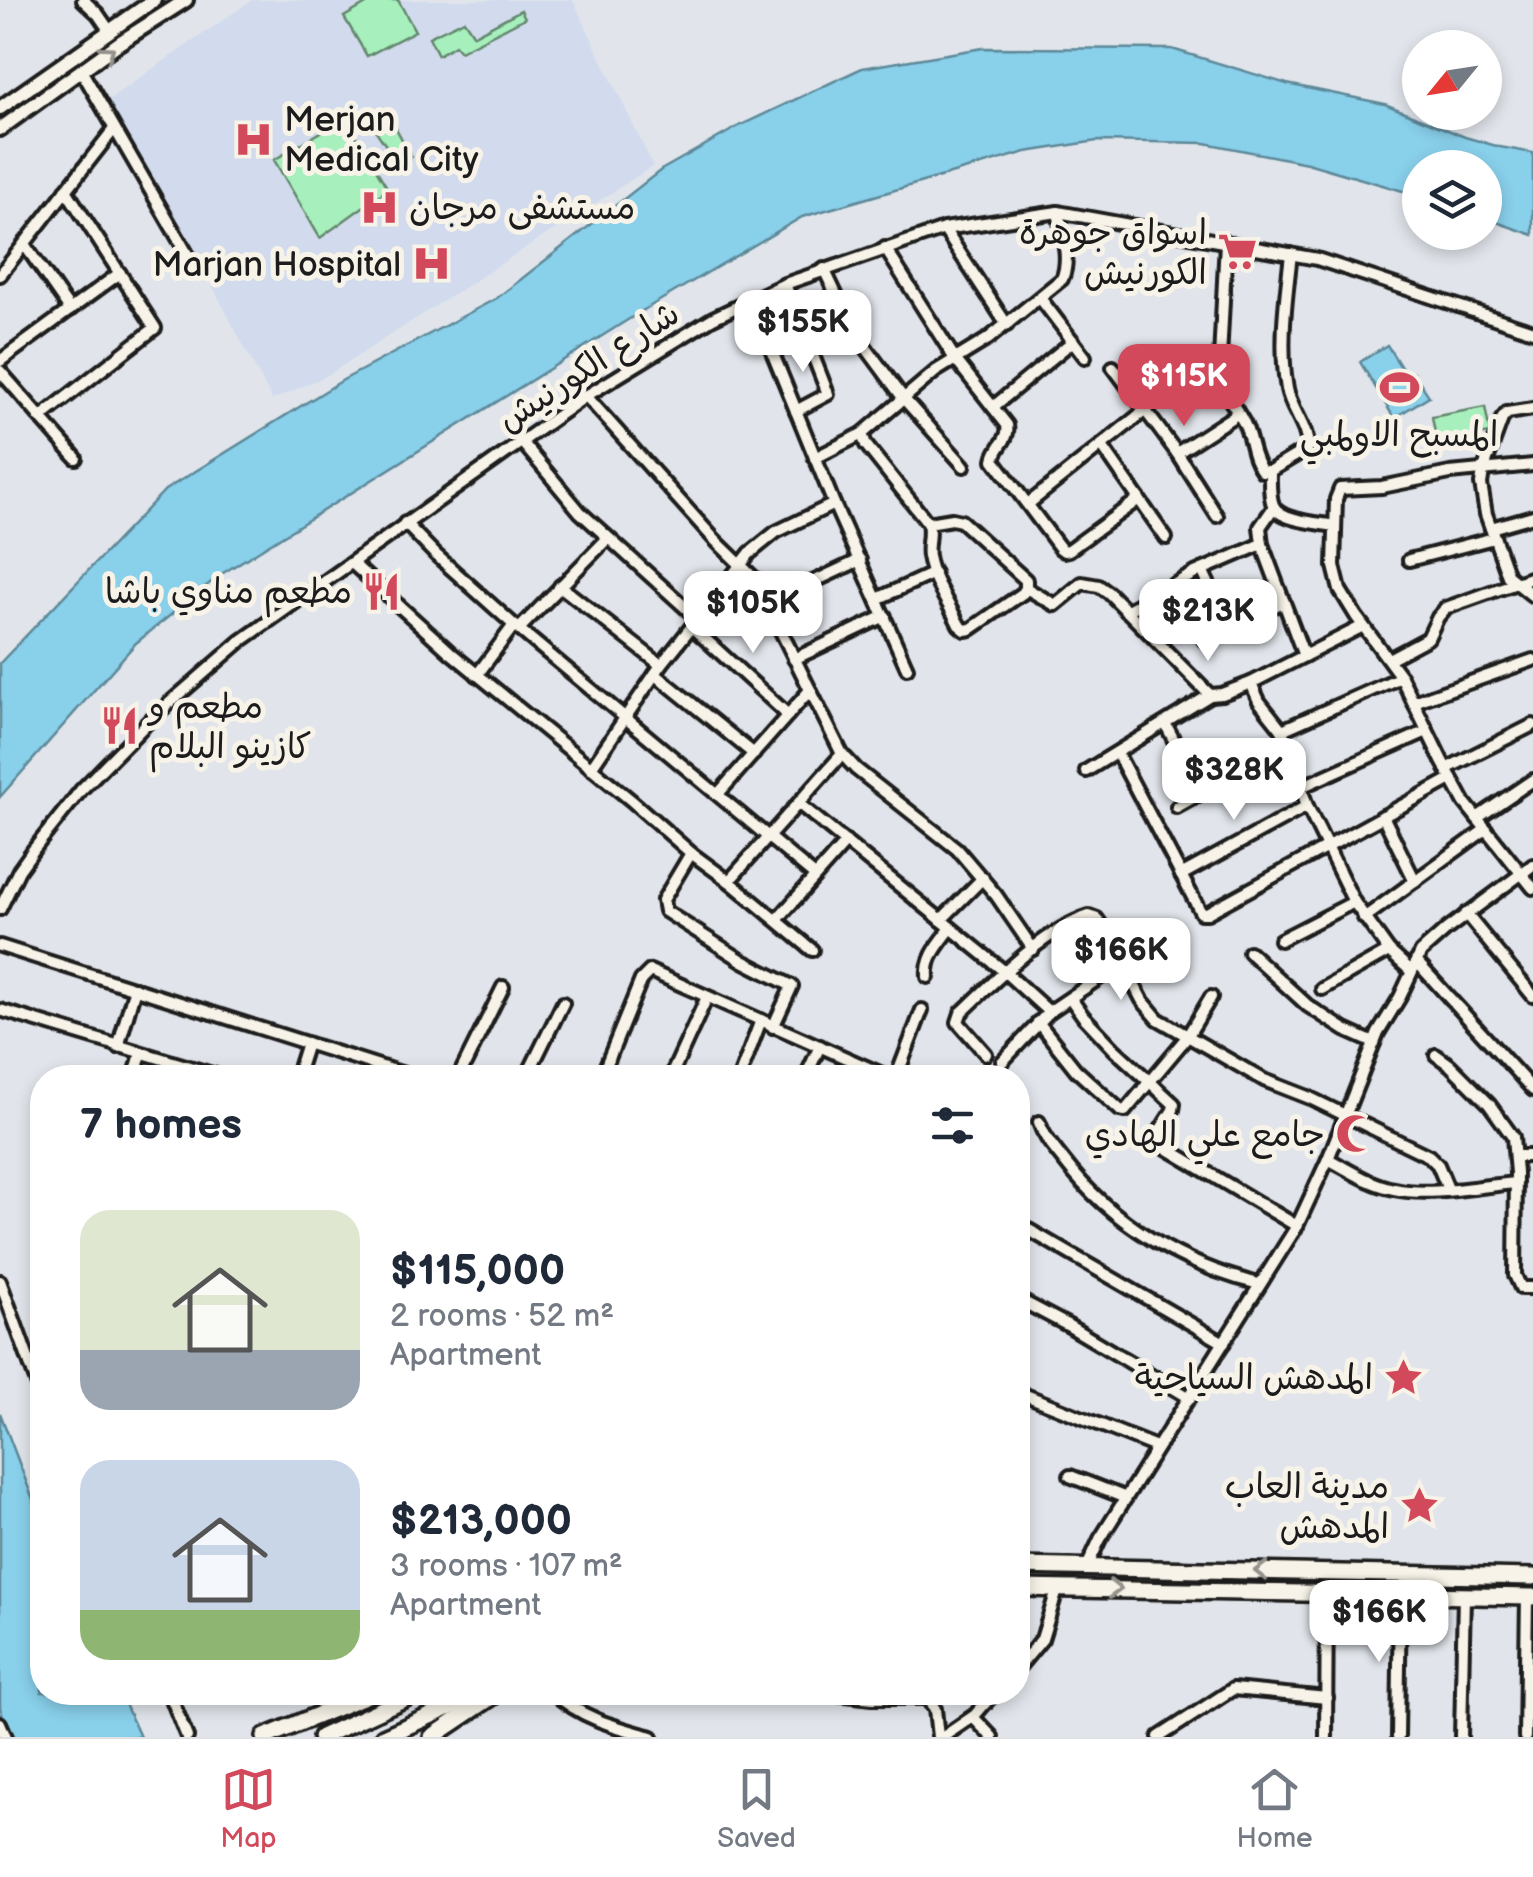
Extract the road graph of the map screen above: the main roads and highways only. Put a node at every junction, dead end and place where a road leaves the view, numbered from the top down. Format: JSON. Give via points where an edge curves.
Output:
{"nodes":[{"id":1,"x":186,"y":0,"type":"edge"},
{"id":2,"x":147,"y":2,"type":"edge"},
{"id":3,"x":0,"y":108,"type":"edge"},
{"id":4,"x":0,"y":129,"type":"edge"},
{"id":5,"x":1030,"y":1566,"type":"edge"},
{"id":6,"x":1533,"y":1577,"type":"edge"},
{"id":7,"x":1030,"y":1588,"type":"edge"},
{"id":8,"x":1530,"y":1596,"type":"edge"},
{"id":9,"x":343,"y":1705,"type":"edge"},
{"id":10,"x":391,"y":1705,"type":"edge"},
{"id":11,"x":455,"y":1705,"type":"edge"},
{"id":12,"x":480,"y":1705,"type":"edge"},
{"id":13,"x":265,"y":1737,"type":"edge"},
{"id":14,"x":321,"y":1737,"type":"edge"},
{"id":15,"x":383,"y":1737,"type":"edge"},
{"id":16,"x":432,"y":1737,"type":"edge"}],
"edges":[{"from":4,"to":1,"type":"main road","one_way":true},
{"from":2,"to":3,"type":"main road"},
{"from":6,"to":5,"type":"highway","one_way":true},
{"from":7,"to":8,"type":"highway","one_way":true},
{"from":9,"to":13,"type":"highway"},
{"from":10,"to":14,"type":"highway"},
{"from":11,"to":15,"type":"highway"},
{"from":12,"to":16,"type":"highway"}]}
